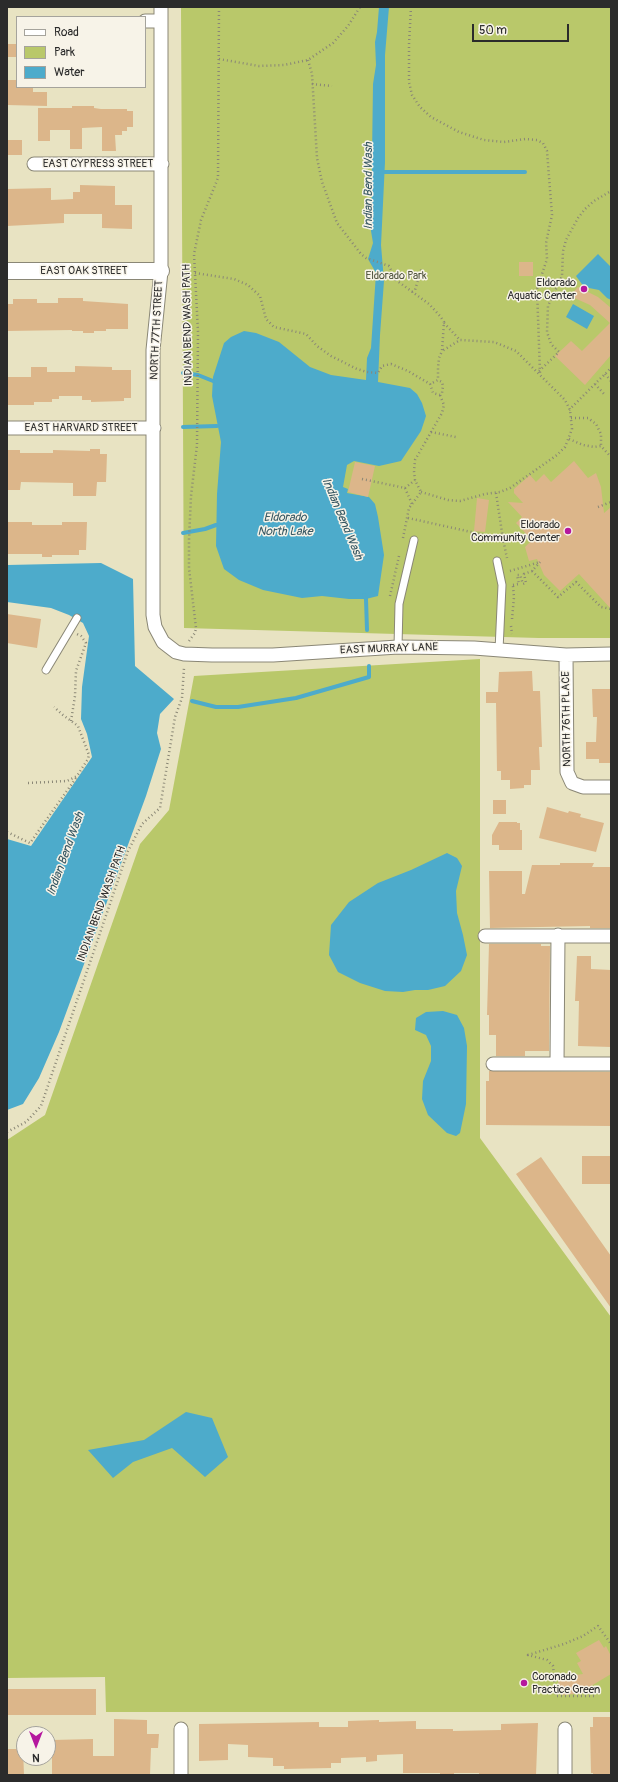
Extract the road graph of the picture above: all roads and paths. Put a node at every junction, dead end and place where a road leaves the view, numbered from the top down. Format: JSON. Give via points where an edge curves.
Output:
{"nodes":[{"id":1,"x":162,"y":7,"type":"edge"},
{"id":2,"x":219,"y":7,"type":"edge"},
{"id":3,"x":360,"y":7,"type":"edge"},
{"id":4,"x":411,"y":7,"type":"edge"},
{"id":5,"x":146,"y":20,"type":"edge"},
{"id":6,"x":162,"y":21,"type":"junction"},
{"id":7,"x":219,"y":59,"type":"junction"},
{"id":8,"x":308,"y":60,"type":"junction"},
{"id":9,"x":312,"y":84,"type":"junction"},
{"id":10,"x":332,"y":86,"type":"dead end"},
{"id":11,"x":34,"y":164,"type":"dead end"},
{"id":12,"x":162,"y":164,"type":"junction"},
{"id":13,"x":611,"y":191,"type":"edge"},
{"id":14,"x":422,"y":267,"type":"dead end"},
{"id":15,"x":7,"y":271,"type":"edge"},
{"id":16,"x":161,"y":271,"type":"junction"},
{"id":17,"x":195,"y":273,"type":"junction"},
{"id":18,"x":412,"y":292,"type":"junction"},
{"id":19,"x":444,"y":322,"type":"junction"},
{"id":20,"x":460,"y":340,"type":"junction"},
{"id":21,"x":442,"y":352,"type":"junction"},
{"id":22,"x":611,"y":368,"type":"edge"},
{"id":23,"x":540,"y":372,"type":"junction"},
{"id":24,"x":605,"y":374,"type":"junction"},
{"id":25,"x":438,"y":380,"type":"junction"},
{"id":26,"x":611,"y":380,"type":"edge"},
{"id":27,"x":430,"y":384,"type":"junction"},
{"id":28,"x":595,"y":384,"type":"junction"},
{"id":29,"x":604,"y":394,"type":"dead end"},
{"id":30,"x":440,"y":395,"type":"junction"},
{"id":31,"x":570,"y":410,"type":"junction"},
{"id":32,"x":571,"y":418,"type":"junction"},
{"id":33,"x":7,"y":428,"type":"edge"},
{"id":34,"x":154,"y":428,"type":"junction"},
{"id":35,"x":431,"y":432,"type":"junction"},
{"id":36,"x":456,"y":437,"type":"dead end"},
{"id":37,"x":569,"y":438,"type":"junction"},
{"id":38,"x":601,"y":446,"type":"junction"},
{"id":39,"x":611,"y":457,"type":"edge"},
{"id":40,"x":362,"y":479,"type":"dead end"},
{"id":41,"x":415,"y":480,"type":"junction"},
{"id":42,"x":405,"y":488,"type":"junction"},
{"id":43,"x":421,"y":492,"type":"junction"},
{"id":44,"x":496,"y":493,"type":"junction"},
{"id":45,"x":611,"y":502,"type":"edge"},
{"id":46,"x":412,"y":504,"type":"junction"},
{"id":47,"x":598,"y":507,"type":"dead end"},
{"id":48,"x":408,"y":518,"type":"junction"},
{"id":49,"x":503,"y":538,"type":"junction"},
{"id":50,"x":403,"y":540,"type":"dead end"},
{"id":51,"x":414,"y":540,"type":"dead end"},
{"id":52,"x":399,"y":555,"type":"dead end"},
{"id":53,"x":497,"y":561,"type":"dead end"},
{"id":54,"x":510,"y":570,"type":"junction"},
{"id":55,"x":532,"y":571,"type":"junction"},
{"id":56,"x":513,"y":585,"type":"junction"},
{"id":57,"x":390,"y":600,"type":"dead end"},
{"id":58,"x":611,"y":609,"type":"edge"},
{"id":59,"x":77,"y":618,"type":"dead end"},
{"id":60,"x":69,"y":630,"type":"junction"},
{"id":61,"x":512,"y":634,"type":"dead end"},
{"id":62,"x":188,"y":643,"type":"dead end"},
{"id":63,"x":398,"y":646,"type":"junction"},
{"id":64,"x":169,"y":647,"type":"joint"},
{"id":65,"x":499,"y":650,"type":"junction"},
{"id":66,"x":566,"y":654,"type":"junction"},
{"id":67,"x":611,"y":654,"type":"edge"},
{"id":68,"x":184,"y":668,"type":"dead end"},
{"id":69,"x":46,"y":670,"type":"dead end"},
{"id":70,"x":54,"y":708,"type":"dead end"},
{"id":71,"x":71,"y":721,"type":"junction"},
{"id":72,"x":77,"y":776,"type":"junction"},
{"id":73,"x":28,"y":783,"type":"dead end"},
{"id":74,"x":611,"y":787,"type":"edge"},
{"id":75,"x":7,"y":832,"type":"edge"},
{"id":76,"x":558,"y":935,"type":"junction"},
{"id":77,"x":486,"y":936,"type":"dead end"},
{"id":78,"x":611,"y":936,"type":"edge"},
{"id":79,"x":557,"y":1063,"type":"junction"},
{"id":80,"x":493,"y":1064,"type":"dead end"},
{"id":81,"x":611,"y":1064,"type":"edge"},
{"id":82,"x":8,"y":1132,"type":"edge"},
{"id":83,"x":611,"y":1644,"type":"edge"},
{"id":84,"x":594,"y":1696,"type":"dead end"},
{"id":85,"x":181,"y":1729,"type":"dead end"},
{"id":86,"x":565,"y":1729,"type":"dead end"},
{"id":87,"x":181,"y":1775,"type":"edge"},
{"id":88,"x":565,"y":1775,"type":"edge"}],
"edges":[{"from":1,"to":6,"type":"street","name":"NORTH 77TH STREET"},
{"from":2,"to":7,"type":"path","name":"INDIAN BEND WASH PATH"},
{"from":3,"to":8,"type":"path","via":[[333,43]]},
{"from":4,"to":23,"type":"path","via":[[409,82],[412,95],[420,107],[431,117],[459,132],[484,140],[536,140],[547,151],[552,215],[546,243],[547,259],[537,289]]},
{"from":5,"to":6,"type":"street"},
{"from":6,"to":12,"type":"street","name":"NORTH 77TH STREET"},
{"from":7,"to":8,"type":"path","via":[[259,66]]},
{"from":7,"to":17,"type":"path","name":"INDIAN BEND WASH PATH","via":[[218,178],[201,220],[194,254]]},
{"from":8,"to":9,"type":"path"},
{"from":9,"to":10,"type":"path"},
{"from":9,"to":18,"type":"path","via":[[317,158],[322,182],[337,223],[351,244],[366,258],[389,266],[396,280]]},
{"from":11,"to":12,"type":"street","name":"EAST CYPRESS STREET"},
{"from":12,"to":16,"type":"street","name":"NORTH 77TH STREET"},
{"from":13,"to":23,"type":"path","via":[[585,209],[566,240],[562,276],[548,306],[547,332],[551,344],[559,352]]},
{"from":14,"to":18,"type":"path","via":[[415,290]]},
{"from":15,"to":16,"type":"street","name":"EAST OAK STREET"},
{"from":16,"to":34,"type":"street","name":"NORTH 77TH STREET","via":[[154,350]]},
{"from":17,"to":27,"type":"path","via":[[234,279],[248,285],[260,296],[266,319],[274,327],[306,334],[331,356],[357,369],[378,373],[382,366],[391,364]]},
{"from":17,"to":62,"type":"path","name":"INDIAN BEND WASH PATH","via":[[198,332],[197,445],[191,496],[189,568],[196,633]]},
{"from":18,"to":19,"type":"path","via":[[436,311]]},
{"from":19,"to":20,"type":"path"},
{"from":19,"to":21,"type":"path"},
{"from":20,"to":21,"type":"path"},
{"from":20,"to":23,"type":"path","via":[[503,345],[516,351]]},
{"from":21,"to":25,"type":"path","via":[[439,358]]},
{"from":22,"to":24,"type":"path"},
{"from":23,"to":31,"type":"path","via":[[565,400]]},
{"from":24,"to":26,"type":"path"},
{"from":24,"to":28,"type":"path"},
{"from":25,"to":27,"type":"path"},
{"from":25,"to":30,"type":"path","via":[[443,386]]},
{"from":27,"to":30,"type":"path","via":[[433,393]]},
{"from":28,"to":29,"type":"path"},
{"from":28,"to":31,"type":"path"},
{"from":30,"to":35,"type":"path","via":[[444,405],[442,414]]},
{"from":31,"to":32,"type":"path"},
{"from":32,"to":37,"type":"path","via":[[572,429]]},
{"from":32,"to":38,"type":"path","via":[[588,418],[596,424],[601,434]]},
{"from":33,"to":34,"type":"street","name":"EAST HARVARD STREET"},
{"from":34,"to":64,"type":"street","name":"NORTH 77TH STREET","via":[[154,615],[158,635]]},
{"from":35,"to":36,"type":"path"},
{"from":35,"to":41,"type":"path","via":[[415,460]]},
{"from":37,"to":38,"type":"path","via":[[582,445]]},
{"from":37,"to":44,"type":"path","via":[[557,455],[510,488]]},
{"from":38,"to":39,"type":"path"},
{"from":40,"to":42,"type":"path"},
{"from":41,"to":42,"type":"path"},
{"from":41,"to":43,"type":"path"},
{"from":42,"to":46,"type":"path"},
{"from":43,"to":44,"type":"path","via":[[448,500],[467,500]]},
{"from":43,"to":46,"type":"path"},
{"from":44,"to":49,"type":"path"},
{"from":45,"to":47,"type":"path"},
{"from":46,"to":48,"type":"path"},
{"from":48,"to":49,"type":"path"},
{"from":48,"to":50,"type":"path"},
{"from":49,"to":54,"type":"path"},
{"from":51,"to":63,"type":"lane","via":[[399,604]]},
{"from":52,"to":57,"type":"path"},
{"from":53,"to":65,"type":"lane","via":[[502,585]]},
{"from":54,"to":55,"type":"path","via":[[540,562]]},
{"from":54,"to":56,"type":"path"},
{"from":55,"to":56,"type":"path","via":[[524,574],[526,583],[523,584],[520,575],[517,575],[519,584]]},
{"from":55,"to":58,"type":"path","via":[[558,597],[576,582],[601,607]]},
{"from":56,"to":61,"type":"path"},
{"from":59,"to":60,"type":"lane"},
{"from":60,"to":69,"type":"lane"},
{"from":60,"to":71,"type":"path","via":[[81,636],[86,643],[76,671],[76,696]]},
{"from":63,"to":64,"type":"street","name":"EAST MURRAY LANE","via":[[273,655],[184,654]]},
{"from":63,"to":65,"type":"street","name":"EAST MURRAY LANE"},
{"from":65,"to":66,"type":"street","name":"EAST MURRAY LANE"},
{"from":66,"to":67,"type":"street","name":"EAST MURRAY LANE"},
{"from":66,"to":74,"type":"street","name":"NORTH 76TH PLACE","via":[[568,772],[572,783],[583,787]]},
{"from":68,"to":82,"type":"path","name":"INDIAN BEND WASH PATH","via":[[182,698],[175,717],[160,808],[142,824],[128,851],[41,1106],[26,1122]]},
{"from":70,"to":71,"type":"path"},
{"from":71,"to":72,"type":"path","via":[[78,726],[89,755]]},
{"from":72,"to":73,"type":"path","via":[[67,781]]},
{"from":72,"to":75,"type":"path","via":[[30,843]]},
{"from":76,"to":77,"type":"street"},
{"from":76,"to":78,"type":"street"},
{"from":76,"to":79,"type":"street"},
{"from":79,"to":80,"type":"street"},
{"from":79,"to":81,"type":"street"},
{"from":83,"to":84,"type":"path","via":[[598,1626],[564,1644],[528,1655],[547,1660],[553,1666],[556,1696]]},
{"from":85,"to":87,"type":"street"},
{"from":86,"to":88,"type":"street"}]}
